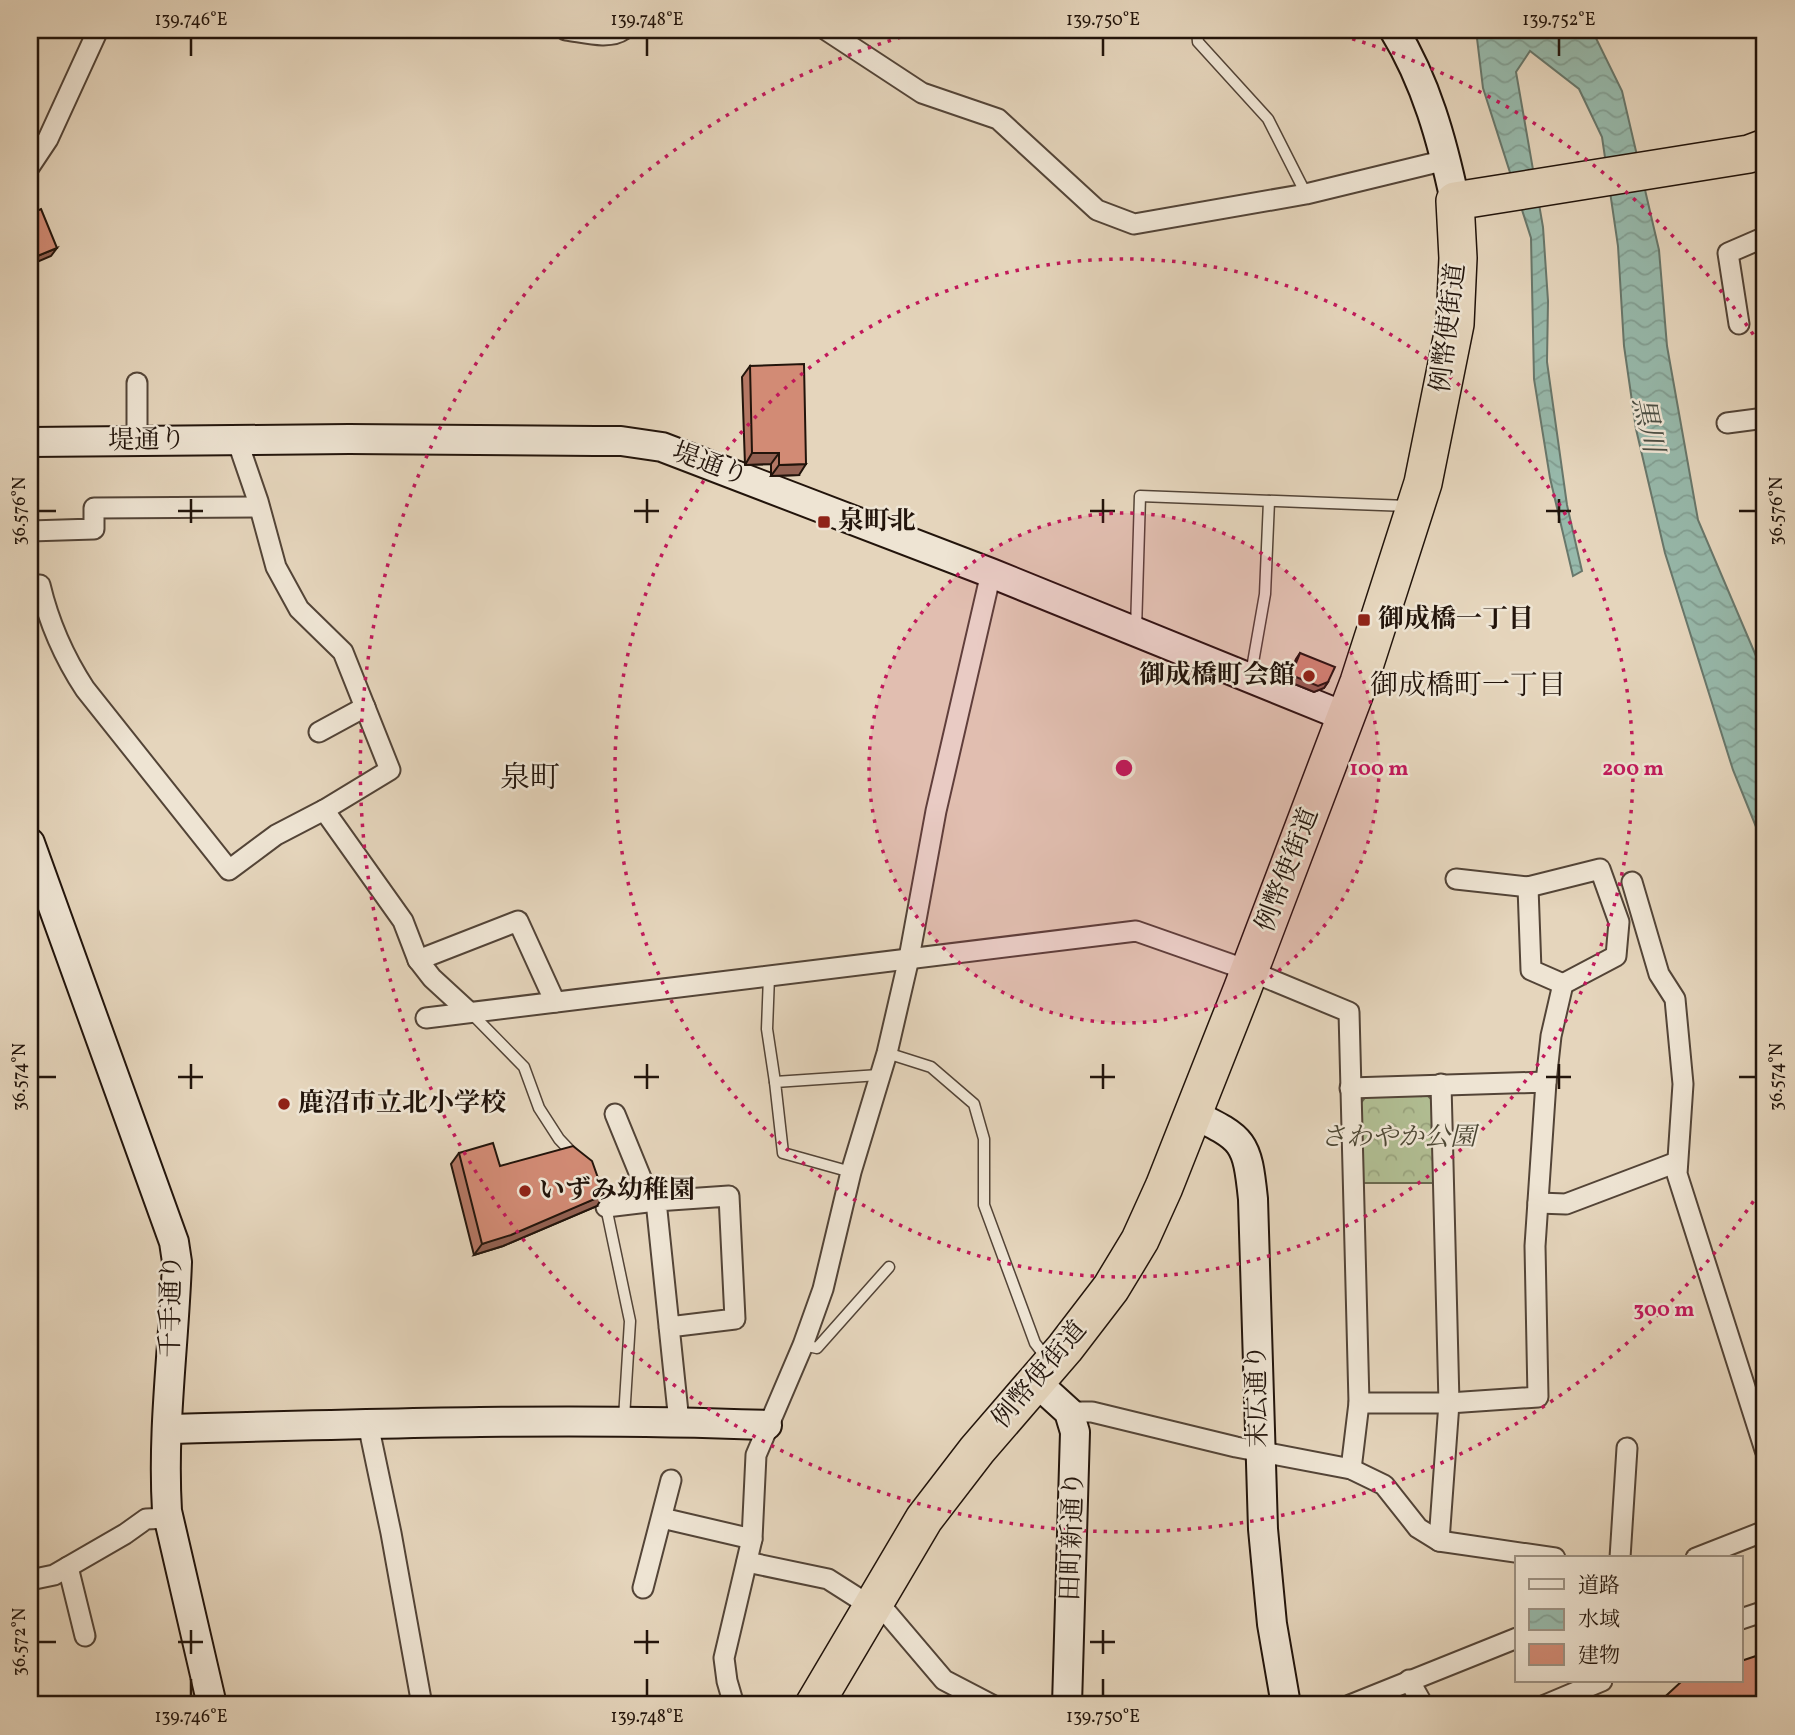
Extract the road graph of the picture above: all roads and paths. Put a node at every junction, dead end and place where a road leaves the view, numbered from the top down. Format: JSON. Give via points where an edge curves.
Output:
{"nodes":[{"id":1,"x":98,"y":30,"type":"edge"},
{"id":2,"x":566,"y":30,"type":"edge"},
{"id":3,"x":624,"y":30,"type":"edge"},
{"id":4,"x":826,"y":30,"type":"edge"},
{"id":5,"x":1197,"y":30,"type":"edge"},
{"id":6,"x":1394,"y":30,"type":"edge"},
{"id":7,"x":1765,"y":148,"type":"edge"},
{"id":8,"x":1446,"y":160,"type":"junction"},
{"id":9,"x":30,"y":166,"type":"edge"},
{"id":10,"x":1306,"y":194,"type":"junction"},
{"id":11,"x":1472,"y":198,"type":"junction"},
{"id":12,"x":1765,"y":237,"type":"edge"},
{"id":13,"x":1739,"y":324,"type":"dead end"},
{"id":14,"x":137,"y":383,"type":"dead end"},
{"id":15,"x":1765,"y":418,"type":"edge"},
{"id":16,"x":1727,"y":423,"type":"dead end"},
{"id":17,"x":137,"y":440,"type":"junction"},
{"id":18,"x":237,"y":440,"type":"junction"},
{"id":19,"x":30,"y":442,"type":"edge"},
{"id":20,"x":1269,"y":501,"type":"junction"},
{"id":21,"x":259,"y":507,"type":"junction"},
{"id":22,"x":1415,"y":507,"type":"junction"},
{"id":23,"x":30,"y":531,"type":"edge"},
{"id":24,"x":991,"y":573,"type":"junction"},
{"id":25,"x":30,"y":586,"type":"edge"},
{"id":26,"x":1136,"y":634,"type":"junction"},
{"id":27,"x":1251,"y":679,"type":"junction"},
{"id":28,"x":365,"y":707,"type":"junction"},
{"id":29,"x":1346,"y":717,"type":"junction"},
{"id":30,"x":319,"y":732,"type":"dead end"},
{"id":31,"x":324,"y":810,"type":"junction"},
{"id":32,"x":30,"y":843,"type":"edge"},
{"id":33,"x":1456,"y":879,"type":"dead end"},
{"id":34,"x":1632,"y":882,"type":"dead end"},
{"id":35,"x":1528,"y":887,"type":"junction"},
{"id":36,"x":909,"y":958,"type":"junction"},
{"id":37,"x":418,"y":960,"type":"junction"},
{"id":38,"x":1250,"y":971,"type":"junction"},
{"id":39,"x":769,"y":976,"type":"junction"},
{"id":40,"x":1563,"y":984,"type":"junction"},
{"id":41,"x":555,"y":1002,"type":"junction"},
{"id":42,"x":469,"y":1012,"type":"junction"},
{"id":43,"x":426,"y":1018,"type":"dead end"},
{"id":44,"x":887,"y":1053,"type":"junction"},
{"id":45,"x":879,"y":1074,"type":"junction"},
{"id":46,"x":1546,"y":1082,"type":"junction"},
{"id":47,"x":775,"y":1083,"type":"junction"},
{"id":48,"x":1441,"y":1084,"type":"junction"},
{"id":49,"x":1350,"y":1088,"type":"junction"},
{"id":50,"x":615,"y":1114,"type":"dead end"},
{"id":51,"x":1192,"y":1114,"type":"junction"},
{"id":52,"x":1676,"y":1162,"type":"junction"},
{"id":53,"x":585,"y":1167,"type":"edge"},
{"id":54,"x":850,"y":1172,"type":"junction"},
{"id":55,"x":594,"y":1176,"type":"edge"},
{"id":56,"x":654,"y":1202,"type":"junction"},
{"id":57,"x":1538,"y":1203,"type":"junction"},
{"id":58,"x":606,"y":1207,"type":"junction"},
{"id":59,"x":889,"y":1267,"type":"dead end"},
{"id":60,"x":669,"y":1327,"type":"junction"},
{"id":61,"x":803,"y":1345,"type":"junction"},
{"id":62,"x":1044,"y":1373,"type":"junction"},
{"id":63,"x":1359,"y":1403,"type":"junction"},
{"id":64,"x":1449,"y":1403,"type":"junction"},
{"id":65,"x":1069,"y":1412,"type":"junction"},
{"id":66,"x":624,"y":1422,"type":"junction"},
{"id":67,"x":679,"y":1422,"type":"junction"},
{"id":68,"x":368,"y":1424,"type":"junction"},
{"id":69,"x":767,"y":1425,"type":"junction"},
{"id":70,"x":167,"y":1429,"type":"junction"},
{"id":71,"x":1627,"y":1448,"type":"dead end"},
{"id":72,"x":1259,"y":1450,"type":"junction"},
{"id":73,"x":1765,"y":1450,"type":"edge"},
{"id":74,"x":1352,"y":1469,"type":"junction"},
{"id":75,"x":671,"y":1480,"type":"dead end"},
{"id":76,"x":169,"y":1518,"type":"junction"},
{"id":77,"x":662,"y":1518,"type":"junction"},
{"id":78,"x":1765,"y":1531,"type":"edge"},
{"id":79,"x":752,"y":1539,"type":"junction"},
{"id":80,"x":1439,"y":1541,"type":"junction"},
{"id":81,"x":1541,"y":1556,"type":"edge"},
{"id":82,"x":1620,"y":1556,"type":"edge"},
{"id":83,"x":1701,"y":1556,"type":"edge"},
{"id":84,"x":747,"y":1562,"type":"junction"},
{"id":85,"x":68,"y":1567,"type":"junction"},
{"id":86,"x":30,"y":1580,"type":"edge"},
{"id":87,"x":643,"y":1588,"type":"dead end"},
{"id":88,"x":874,"y":1603,"type":"junction"},
{"id":89,"x":1765,"y":1611,"type":"edge"},
{"id":90,"x":1742,"y":1619,"type":"edge"},
{"id":91,"x":85,"y":1636,"type":"dead end"},
{"id":92,"x":1515,"y":1639,"type":"edge"},
{"id":93,"x":1409,"y":1680,"type":"junction"},
{"id":94,"x":1600,"y":1682,"type":"edge"},
{"id":95,"x":212,"y":1705,"type":"edge"},
{"id":96,"x":422,"y":1705,"type":"edge"},
{"id":97,"x":734,"y":1705,"type":"edge"},
{"id":98,"x":814,"y":1705,"type":"edge"},
{"id":99,"x":992,"y":1705,"type":"edge"},
{"id":100,"x":1067,"y":1705,"type":"edge"},
{"id":101,"x":1286,"y":1705,"type":"edge"},
{"id":102,"x":1350,"y":1705,"type":"edge"},
{"id":103,"x":1423,"y":1705,"type":"edge"},
{"id":104,"x":1545,"y":1705,"type":"edge"}],
"edges":[{"from":1,"to":9,"type":"street","via":[[48,139]]},
{"from":2,"to":3,"type":"street","via":[[608,35]]},
{"from":4,"to":10,"type":"street","via":[[922,93],[998,119],[1097,209],[1134,224]]},
{"from":5,"to":10,"type":"lane","via":[[1198,43],[1268,119]]},
{"from":6,"to":8,"type":"street","via":[[1425,93]]},
{"from":7,"to":11,"type":"highway"},
{"from":8,"to":10,"type":"street"},
{"from":8,"to":11,"type":"street"},
{"from":11,"to":22,"type":"highway","name":"例幣使街道","via":[[1458,258],[1454,324],[1437,417]]},
{"from":12,"to":13,"type":"street","via":[[1728,253]]},
{"from":14,"to":17,"type":"street"},
{"from":15,"to":16,"type":"street"},
{"from":17,"to":18,"type":"street","name":"堤通り"},
{"from":17,"to":19,"type":"street","name":"堤通り"},
{"from":18,"to":21,"type":"street"},
{"from":18,"to":24,"type":"street","name":"堤通り","via":[[640,443],[704,462]]},
{"from":20,"to":22,"type":"lane"},
{"from":20,"to":26,"type":"lane","via":[[1140,496]]},
{"from":20,"to":27,"type":"lane","via":[[1265,594]]},
{"from":21,"to":23,"type":"street","via":[[94,508],[94,529]]},
{"from":21,"to":28,"type":"street","via":[[276,567],[299,609],[343,652]]},
{"from":22,"to":29,"type":"highway","name":"例幣使街道"},
{"from":24,"to":26,"type":"street","name":"堤通り"},
{"from":24,"to":36,"type":"street","via":[[936,811]]},
{"from":25,"to":31,"type":"street","via":[[40,585],[56,635],[85,689],[229,870],[276,835]]},
{"from":26,"to":27,"type":"street","name":"堤通り"},
{"from":27,"to":29,"type":"street","name":"堤通り"},
{"from":28,"to":30,"type":"street"},
{"from":28,"to":31,"type":"street","via":[[390,770]]},
{"from":29,"to":38,"type":"highway","name":"例幣使街道"},
{"from":31,"to":37,"type":"street","via":[[403,921]]},
{"from":32,"to":70,"type":"street","name":"千手通り","via":[[174,1242],[177,1262]]},
{"from":33,"to":35,"type":"street"},
{"from":34,"to":52,"type":"street","via":[[1659,974],[1675,999],[1683,1084]]},
{"from":35,"to":40,"type":"street","via":[[1531,970]]},
{"from":35,"to":40,"type":"street","via":[[1600,869],[1619,922],[1616,956]]},
{"from":36,"to":38,"type":"street","via":[[1136,931]]},
{"from":36,"to":39,"type":"street"},
{"from":36,"to":44,"type":"street"},
{"from":37,"to":41,"type":"street","via":[[518,920]]},
{"from":37,"to":42,"type":"street"},
{"from":38,"to":49,"type":"street","via":[[1349,1012]]},
{"from":38,"to":51,"type":"highway","name":"例幣使街道"},
{"from":39,"to":41,"type":"street"},
{"from":39,"to":47,"type":"lane","via":[[767,1029]]},
{"from":40,"to":46,"type":"street","via":[[1550,1035]]},
{"from":41,"to":42,"type":"street"},
{"from":42,"to":43,"type":"street"},
{"from":42,"to":53,"type":"lane","via":[[524,1067],[539,1108]]},
{"from":44,"to":45,"type":"street"},
{"from":44,"to":62,"type":"lane","via":[[931,1067],[974,1104],[984,1139],[984,1205]]},
{"from":45,"to":47,"type":"lane"},
{"from":45,"to":54,"type":"street"},
{"from":46,"to":48,"type":"street"},
{"from":46,"to":57,"type":"street"},
{"from":47,"to":54,"type":"lane","via":[[783,1153]]},
{"from":48,"to":49,"type":"street"},
{"from":48,"to":64,"type":"street"},
{"from":49,"to":63,"type":"street"},
{"from":50,"to":56,"type":"street"},
{"from":51,"to":62,"type":"highway","name":"例幣使街道","via":[[1140,1240],[1111,1288]]},
{"from":51,"to":72,"type":"street","name":"末広通り","via":[[1236,1137],[1246,1151],[1254,1224]]},
{"from":52,"to":57,"type":"street","via":[[1566,1204]]},
{"from":52,"to":73,"type":"street"},
{"from":54,"to":61,"type":"street","via":[[823,1289]]},
{"from":55,"to":58,"type":"lane"},
{"from":56,"to":58,"type":"street"},
{"from":56,"to":60,"type":"street"},
{"from":56,"to":60,"type":"street","via":[[729,1196],[735,1319]]},
{"from":57,"to":64,"type":"street","via":[[1538,1397]]},
{"from":58,"to":66,"type":"lane","via":[[630,1321]]},
{"from":59,"to":61,"type":"lane","via":[[817,1348]]},
{"from":60,"to":67,"type":"street"},
{"from":61,"to":69,"type":"street"},
{"from":62,"to":65,"type":"street"},
{"from":62,"to":88,"type":"highway","name":"例幣使街道","via":[[924,1519]]},
{"from":63,"to":64,"type":"street"},
{"from":63,"to":74,"type":"street"},
{"from":64,"to":80,"type":"street"},
{"from":65,"to":72,"type":"street","via":[[1092,1412]]},
{"from":65,"to":100,"type":"street","name":"田町新通り","via":[[1076,1455]]},
{"from":66,"to":67,"type":"street"},
{"from":66,"to":68,"type":"street"},
{"from":67,"to":69,"type":"street"},
{"from":68,"to":70,"type":"street"},
{"from":68,"to":96,"type":"street"},
{"from":69,"to":79,"type":"street","via":[[756,1455]]},
{"from":70,"to":76,"type":"street","name":"千手通り"},
{"from":71,"to":82,"type":"street"},
{"from":72,"to":74,"type":"street"},
{"from":72,"to":101,"type":"street","name":"末広通り","via":[[1265,1570]]},
{"from":74,"to":80,"type":"street","via":[[1384,1485],[1418,1528]]},
{"from":75,"to":77,"type":"street"},
{"from":76,"to":85,"type":"street","via":[[146,1519]]},
{"from":76,"to":95,"type":"street","name":"千手通り"},
{"from":77,"to":79,"type":"street"},
{"from":77,"to":87,"type":"street"},
{"from":78,"to":83,"type":"street"},
{"from":79,"to":84,"type":"street"},
{"from":80,"to":81,"type":"street"},
{"from":84,"to":88,"type":"street","via":[[828,1579]]},
{"from":84,"to":97,"type":"street","via":[[724,1658]]},
{"from":85,"to":86,"type":"street"},
{"from":85,"to":91,"type":"street"},
{"from":88,"to":98,"type":"highway","name":"例幣使街道"},
{"from":88,"to":99,"type":"street","via":[[944,1679]]},
{"from":89,"to":90,"type":"street"},
{"from":92,"to":93,"type":"street"},
{"from":93,"to":102,"type":"street"},
{"from":93,"to":103,"type":"street"},
{"from":94,"to":104,"type":"street"}]}
